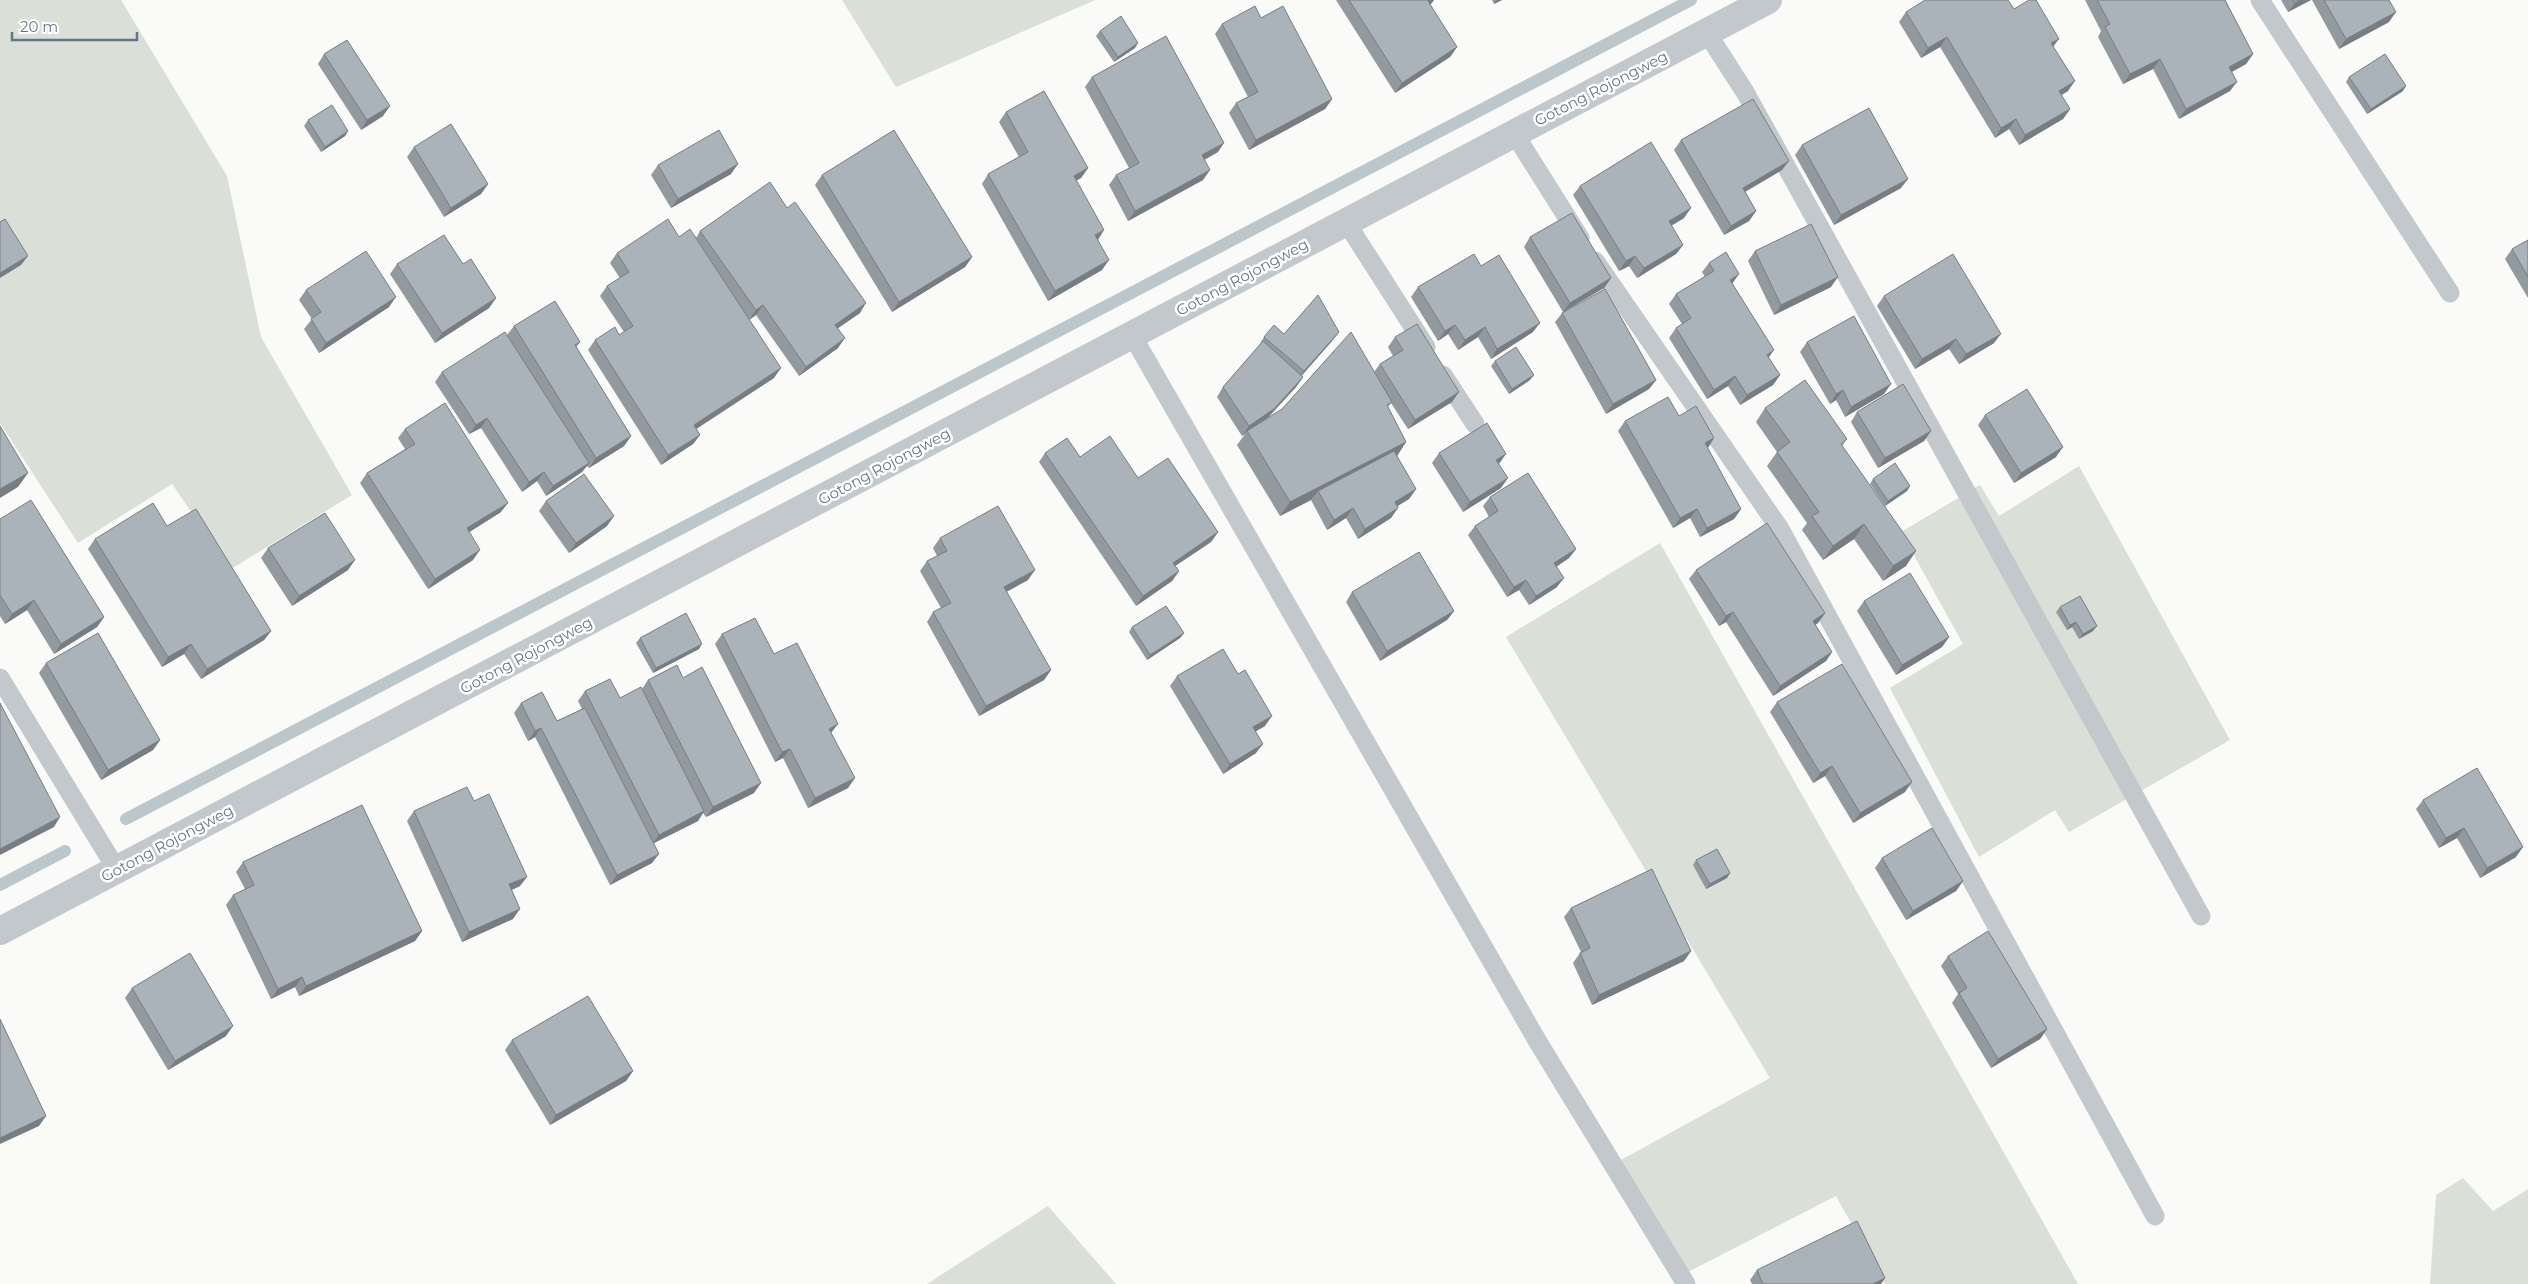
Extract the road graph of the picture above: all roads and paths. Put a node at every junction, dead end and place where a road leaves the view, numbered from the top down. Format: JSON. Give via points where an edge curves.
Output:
{"nodes":[{"id":1,"x":1768,"y":0,"type":"edge"},
{"id":2,"x":2260,"y":0,"type":"edge"},
{"id":3,"x":1707,"y":33,"type":"junction"},
{"id":4,"x":1514,"y":133,"type":"junction"},
{"id":5,"x":1346,"y":222,"type":"junction"},
{"id":6,"x":2450,"y":293,"type":"dead end"},
{"id":7,"x":1132,"y":335,"type":"junction"},
{"id":8,"x":1475,"y":424,"type":"dead end"},
{"id":9,"x":0,"y":678,"type":"edge"},
{"id":10,"x":117,"y":870,"type":"junction"},
{"id":11,"x":2201,"y":916,"type":"dead end"},
{"id":12,"x":0,"y":931,"type":"edge"},
{"id":13,"x":2155,"y":1216,"type":"dead end"},
{"id":14,"x":1686,"y":1284,"type":"edge"}],
"edges":[{"from":1,"to":3,"type":"street","name":"Gotong Rojongweg"},
{"from":2,"to":6,"type":"lane"},
{"from":3,"to":4,"type":"street","name":"Gotong Rojongweg"},
{"from":3,"to":11,"type":"lane","via":[[1745,92]]},
{"from":4,"to":5,"type":"street","name":"Gotong Rojongweg"},
{"from":4,"to":13,"type":"lane","via":[[1613,289],[1780,529]]},
{"from":5,"to":7,"type":"street","name":"Gotong Rojongweg"},
{"from":5,"to":8,"type":"lane"},
{"from":7,"to":10,"type":"street","name":"Gotong Rojongweg"},
{"from":7,"to":14,"type":"lane","via":[[1538,1042]]},
{"from":9,"to":10,"type":"lane"},
{"from":10,"to":12,"type":"street","name":"Gotong Rojongweg"}]}
